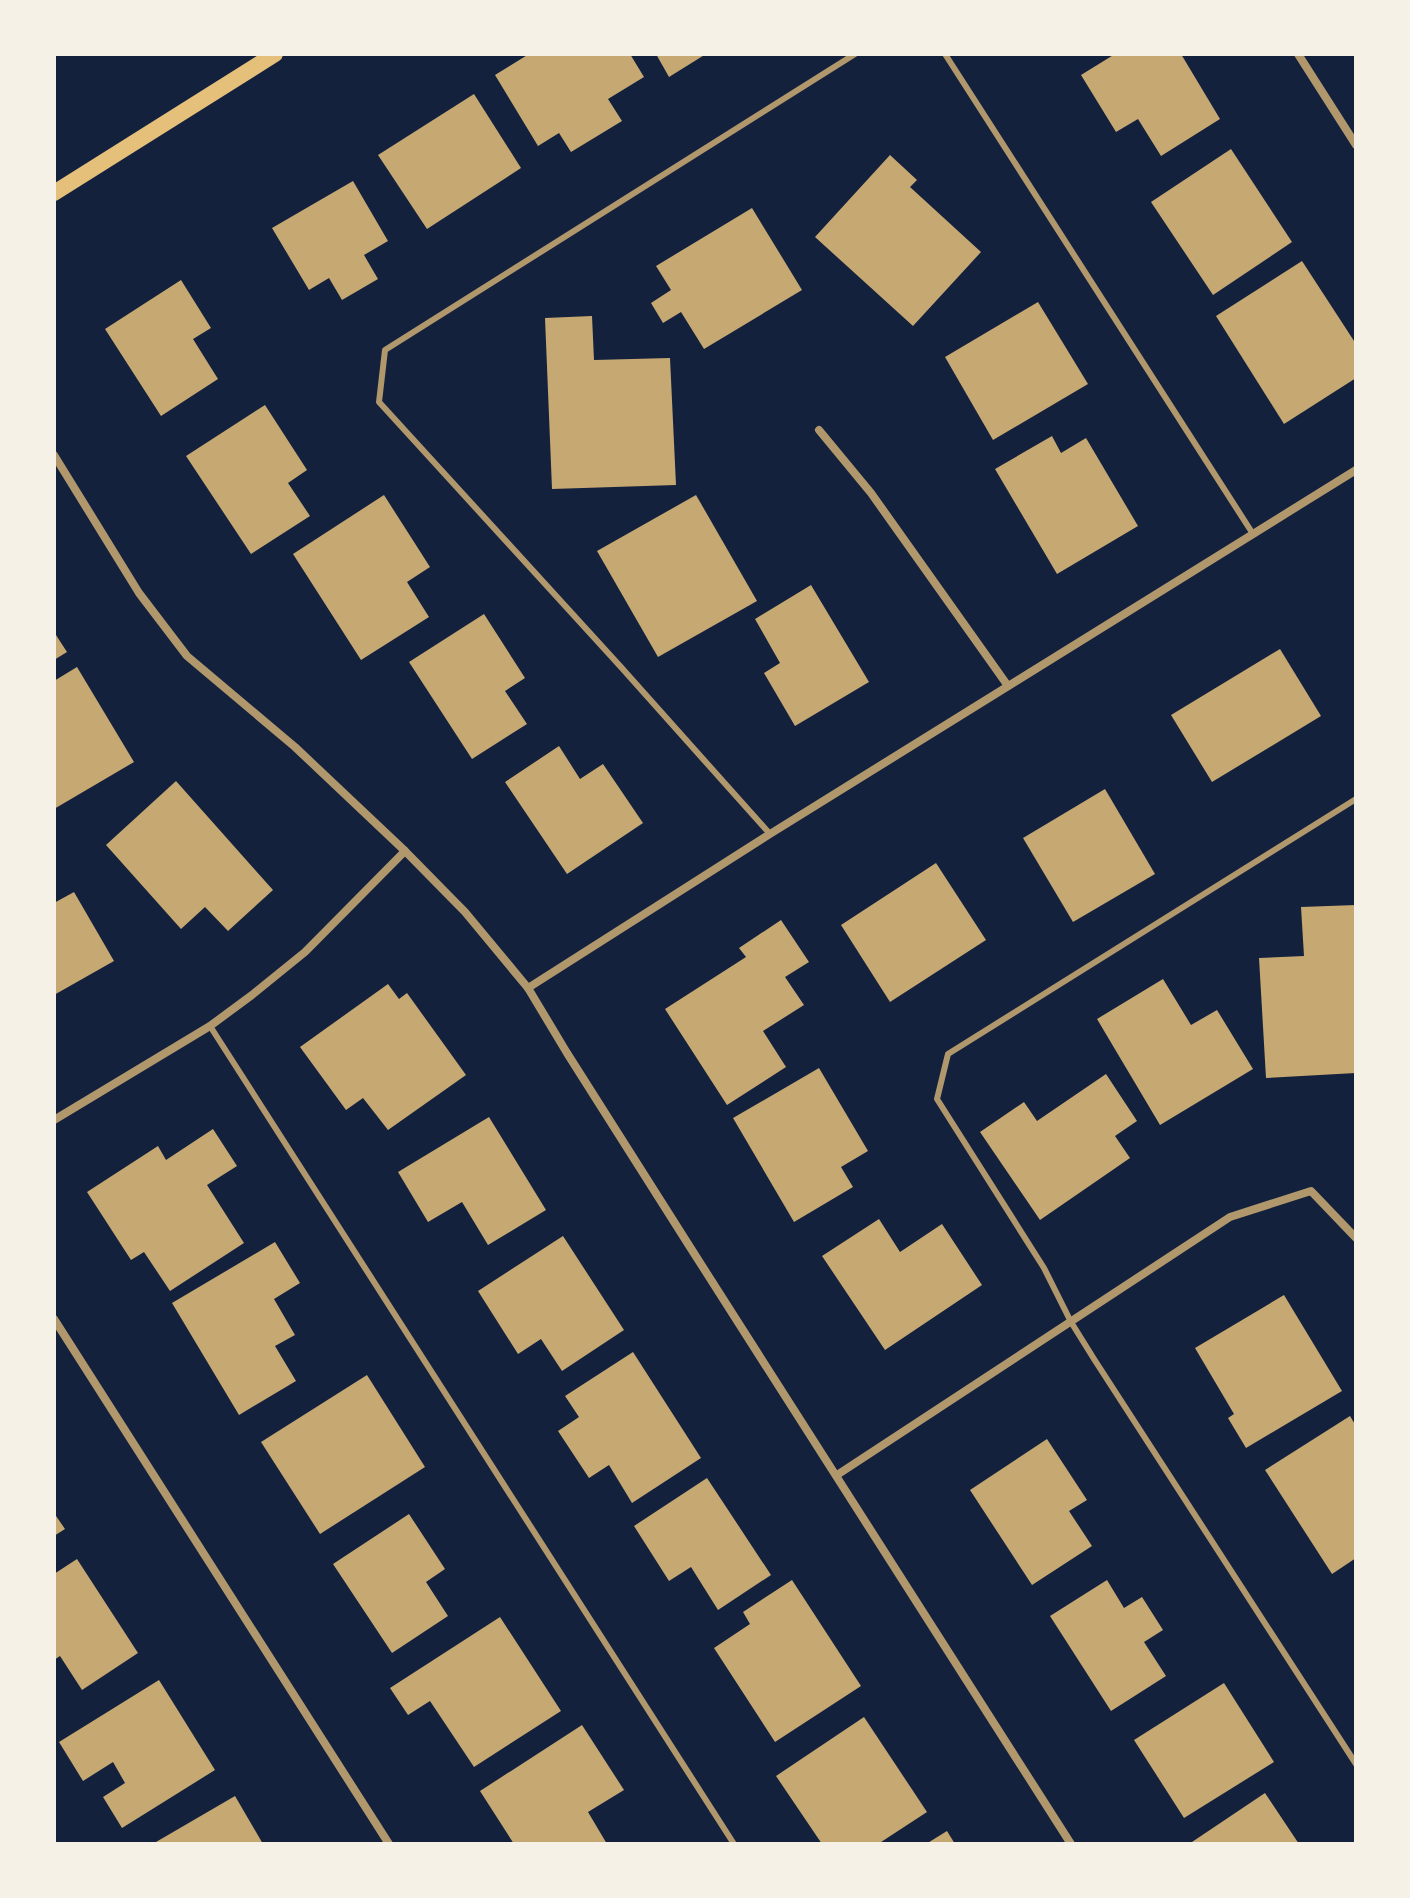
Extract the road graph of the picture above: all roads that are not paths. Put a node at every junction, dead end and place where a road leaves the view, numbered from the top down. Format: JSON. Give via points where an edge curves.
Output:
{"nodes":[{"id":1,"x":275,"y":54,"type":"edge"},
{"id":2,"x":855,"y":54,"type":"edge"},
{"id":3,"x":945,"y":54,"type":"edge"},
{"id":4,"x":1298,"y":54,"type":"edge"},
{"id":5,"x":1356,"y":145,"type":"edge"},
{"id":6,"x":54,"y":193,"type":"edge"},
{"id":7,"x":819,"y":430,"type":"dead end"},
{"id":8,"x":54,"y":455,"type":"edge"},
{"id":9,"x":1356,"y":470,"type":"edge"},
{"id":10,"x":1253,"y":534,"type":"junction"},
{"id":11,"x":1008,"y":686,"type":"junction"},
{"id":12,"x":1356,"y":799,"type":"edge"},
{"id":13,"x":770,"y":834,"type":"junction"},
{"id":14,"x":405,"y":851,"type":"junction"},
{"id":15,"x":528,"y":988,"type":"junction"},
{"id":16,"x":210,"y":1026,"type":"junction"},
{"id":17,"x":54,"y":1120,"type":"edge"},
{"id":18,"x":1356,"y":1238,"type":"edge"},
{"id":19,"x":54,"y":1319,"type":"edge"},
{"id":20,"x":1071,"y":1322,"type":"junction"},
{"id":21,"x":837,"y":1475,"type":"junction"},
{"id":22,"x":1356,"y":1764,"type":"edge"},
{"id":23,"x":389,"y":1844,"type":"edge"},
{"id":24,"x":734,"y":1844,"type":"edge"},
{"id":25,"x":1071,"y":1844,"type":"edge"}],
"edges":[{"from":1,"to":6,"type":"main road"},
{"from":2,"to":13,"type":"lane","via":[[385,350],[379,402]]},
{"from":3,"to":10,"type":"lane"},
{"from":4,"to":5,"type":"street"},
{"from":7,"to":11,"type":"street","via":[[871,493]]},
{"from":8,"to":14,"type":"street","via":[[139,593],[187,656],[295,747]]},
{"from":9,"to":10,"type":"street"},
{"from":10,"to":11,"type":"street"},
{"from":11,"to":13,"type":"street"},
{"from":12,"to":20,"type":"lane","via":[[948,1054],[937,1099],[1044,1268]]},
{"from":13,"to":15,"type":"street"},
{"from":14,"to":15,"type":"street"},
{"from":14,"to":16,"type":"street","via":[[305,952]]},
{"from":15,"to":21,"type":"street"},
{"from":16,"to":17,"type":"street"},
{"from":16,"to":24,"type":"lane"},
{"from":18,"to":20,"type":"street","via":[[1311,1191],[1230,1217]]},
{"from":19,"to":23,"type":"street"},
{"from":20,"to":21,"type":"street"},
{"from":20,"to":22,"type":"lane"},
{"from":21,"to":25,"type":"street"}]}
